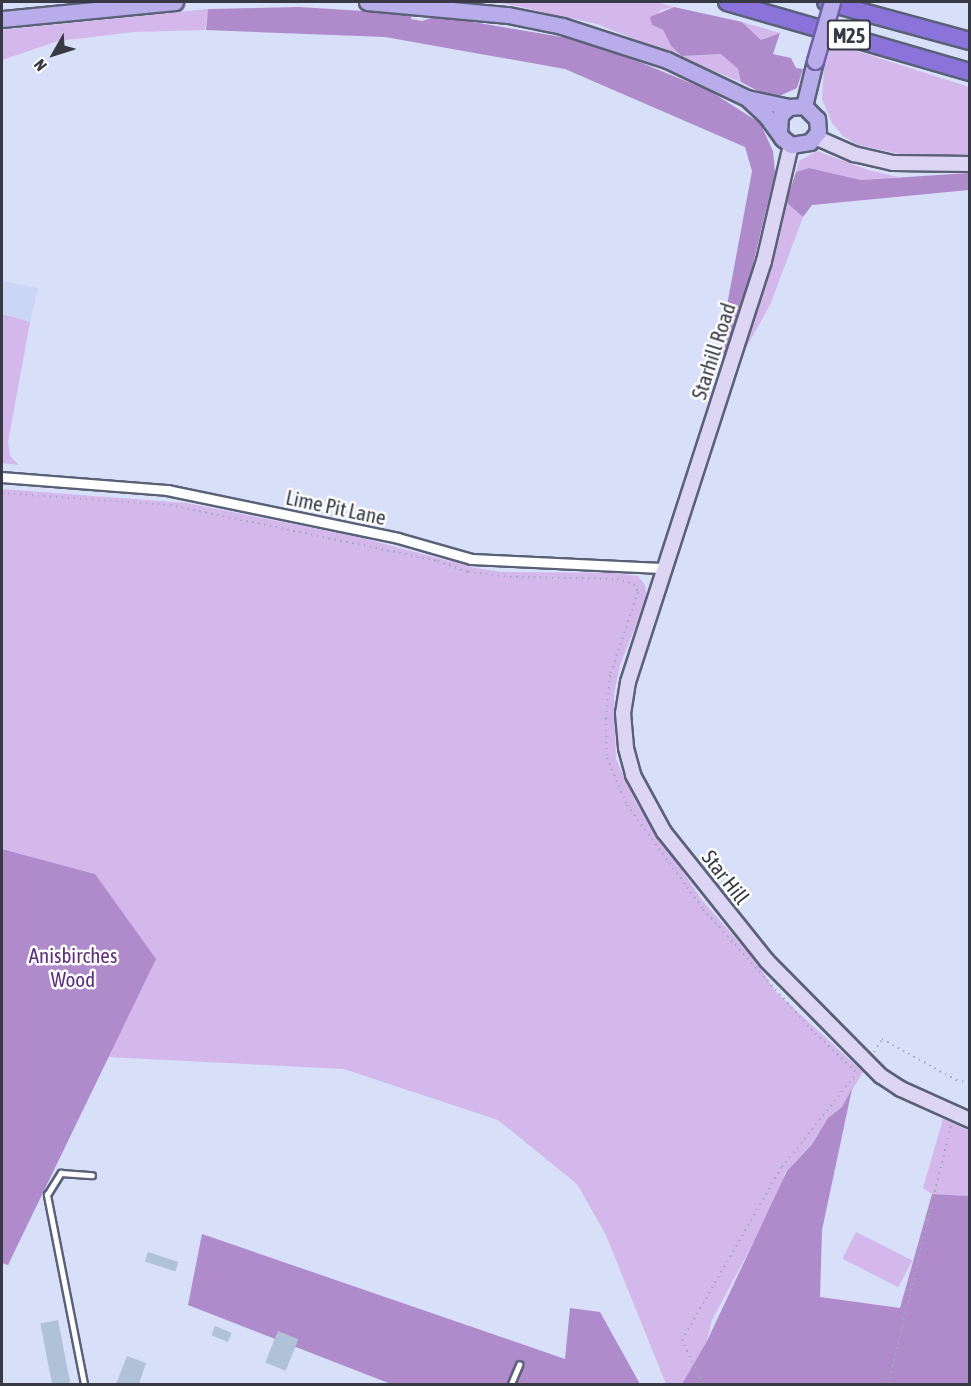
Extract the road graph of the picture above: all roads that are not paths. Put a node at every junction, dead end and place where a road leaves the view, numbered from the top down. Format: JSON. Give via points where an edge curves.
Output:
{"nodes":[{"id":1,"x":176,"y":2,"type":"edge"},
{"id":2,"x":367,"y":2,"type":"edge"},
{"id":3,"x":727,"y":2,"type":"edge"},
{"id":4,"x":826,"y":2,"type":"edge"},
{"id":5,"x":832,"y":2,"type":"edge"},
{"id":6,"x":2,"y":19,"type":"edge"},
{"id":7,"x":969,"y":41,"type":"edge"},
{"id":8,"x":969,"y":72,"type":"edge"},
{"id":9,"x":747,"y":98,"type":"junction"},
{"id":10,"x":796,"y":107,"type":"junction"},
{"id":11,"x":779,"y":133,"type":"junction"},
{"id":12,"x":815,"y":137,"type":"junction"},
{"id":13,"x":791,"y":145,"type":"junction"},
{"id":14,"x":969,"y":164,"type":"edge"},
{"id":15,"x":2,"y":477,"type":"edge"},
{"id":16,"x":662,"y":568,"type":"junction"},
{"id":17,"x":969,"y":1120,"type":"edge"},
{"id":18,"x":92,"y":1175,"type":"dead end"},
{"id":19,"x":519,"y":1365,"type":"dead end"},
{"id":20,"x":84,"y":1384,"type":"edge"},
{"id":21,"x":511,"y":1384,"type":"edge"}],
"edges":[{"from":1,"to":6,"type":"main road"},
{"from":2,"to":9,"type":"main road","via":[[508,15],[562,26],[667,60]]},
{"from":3,"to":8,"type":"highway","number":"M25"},
{"from":4,"to":7,"type":"highway","number":"M25"},
{"from":5,"to":10,"type":"main road","bridge":true,"via":[[815,61]]},
{"from":9,"to":10,"type":"main road"},
{"from":9,"to":11,"type":"main road"},
{"from":10,"to":11,"type":"main road","via":[[780,115]]},
{"from":10,"to":12,"type":"main road","via":[[817,119]]},
{"from":11,"to":13,"type":"main road"},
{"from":12,"to":13,"type":"main road","via":[[804,145]]},
{"from":12,"to":14,"type":"street","via":[[854,154],[893,163]]},
{"from":13,"to":16,"type":"street","name":"Starhill Road","via":[[764,261]]},
{"from":15,"to":16,"type":"street","name":"Lime Pit Lane","via":[[167,490],[398,538],[471,559]]},
{"from":16,"to":17,"type":"street","name":"Star Hill","via":[[628,682],[623,713],[633,775],[664,832],[861,1068]]},
{"from":18,"to":20,"type":"lane","via":[[61,1173],[47,1195]]},
{"from":19,"to":21,"type":"lane"}]}
